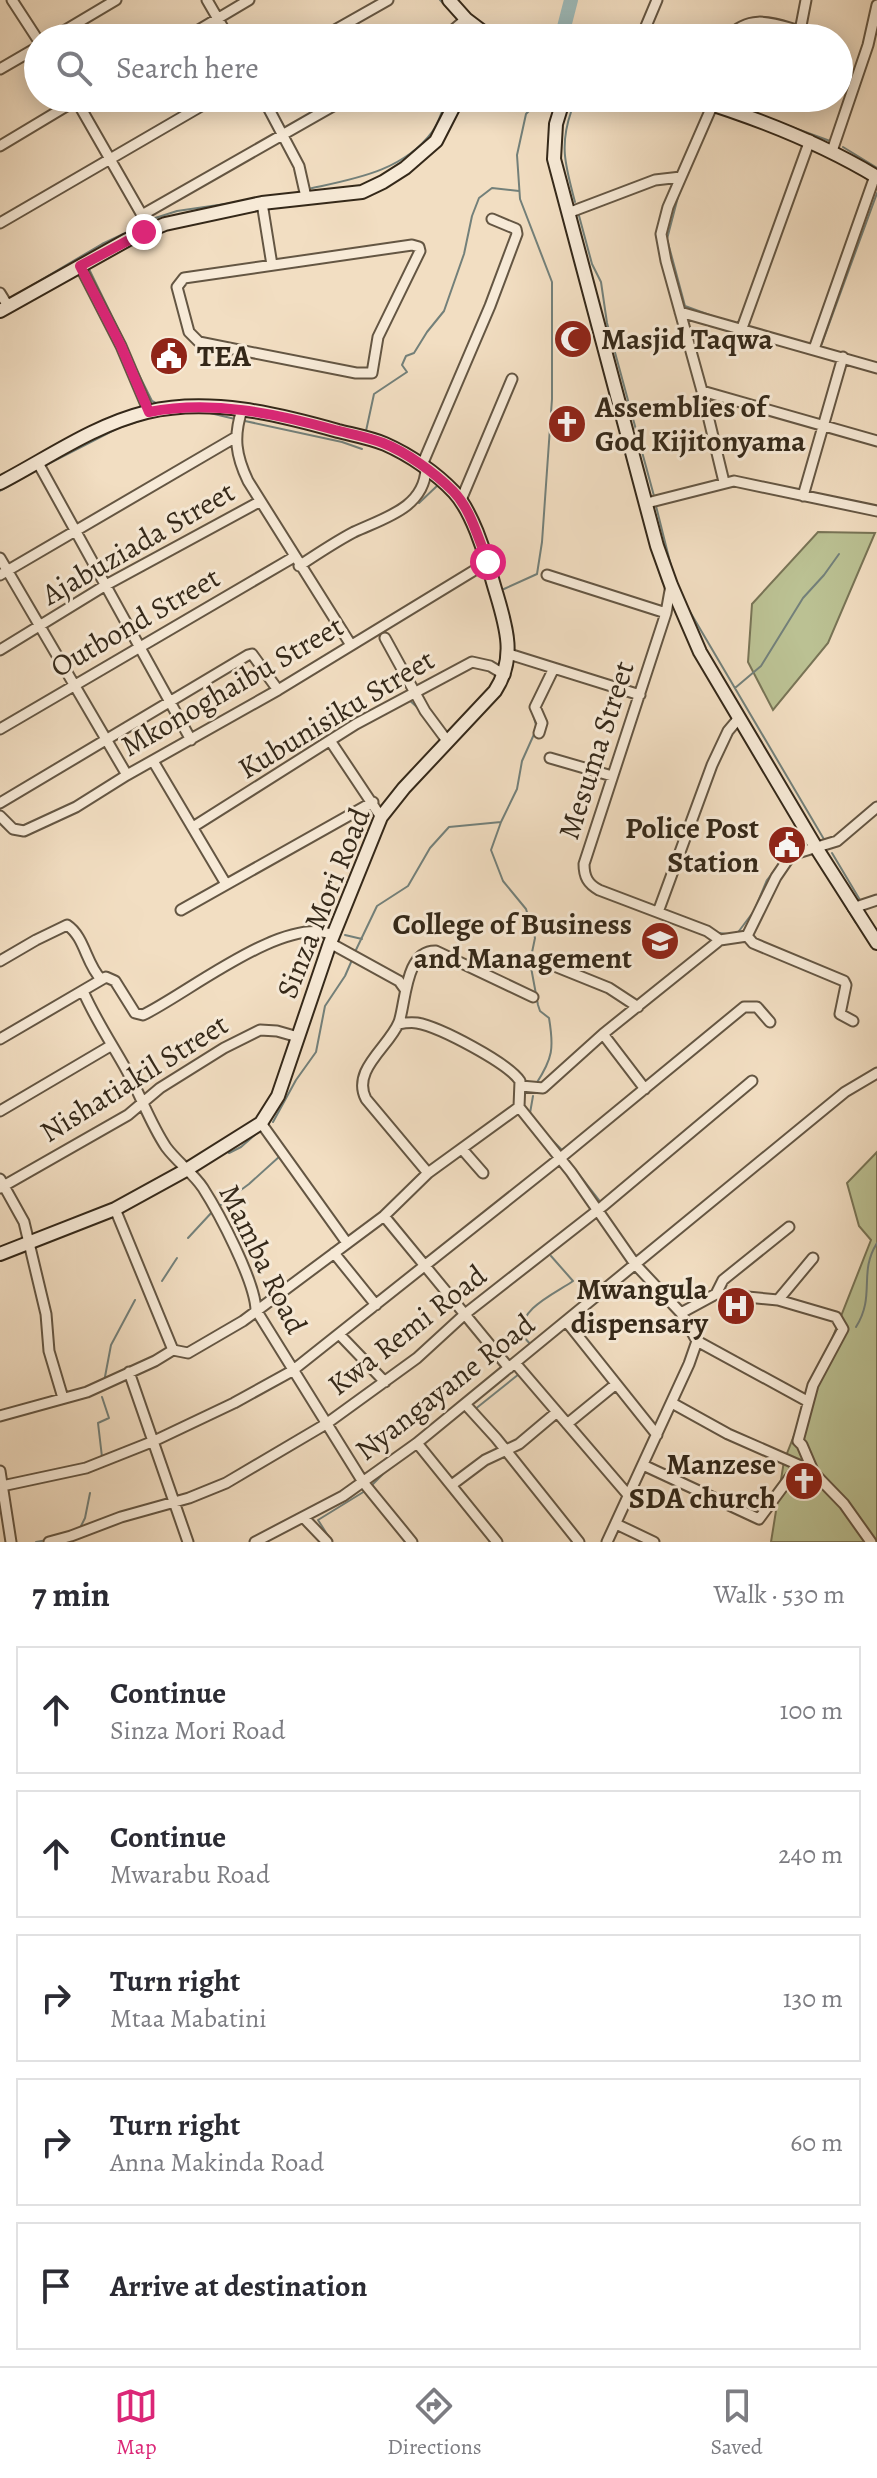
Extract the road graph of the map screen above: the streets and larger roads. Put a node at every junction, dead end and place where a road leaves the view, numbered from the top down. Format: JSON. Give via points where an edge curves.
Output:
{"nodes":[{"id":1,"x":12,"y":0,"type":"edge"},
{"id":2,"x":116,"y":0,"type":"edge"},
{"id":3,"x":207,"y":0,"type":"edge"},
{"id":4,"x":249,"y":0,"type":"edge"},
{"id":5,"x":388,"y":0,"type":"edge"},
{"id":6,"x":449,"y":0,"type":"edge"},
{"id":7,"x":657,"y":0,"type":"edge"},
{"id":8,"x":806,"y":0,"type":"edge"},
{"id":9,"x":877,"y":5,"type":"edge"},
{"id":10,"x":218,"y":18,"type":"junction"},
{"id":11,"x":466,"y":19,"type":"junction"},
{"id":12,"x":28,"y":24,"type":"edge"},
{"id":13,"x":76,"y":24,"type":"edge"},
{"id":14,"x":208,"y":24,"type":"edge"},
{"id":15,"x":221,"y":24,"type":"edge"},
{"id":16,"x":346,"y":24,"type":"edge"},
{"id":17,"x":460,"y":24,"type":"edge"},
{"id":18,"x":472,"y":24,"type":"edge"},
{"id":19,"x":647,"y":24,"type":"edge"},
{"id":20,"x":749,"y":24,"type":"edge"},
{"id":21,"x":774,"y":24,"type":"edge"},
{"id":22,"x":801,"y":24,"type":"edge"},
{"id":23,"x":872,"y":47,"type":"edge"},
{"id":24,"x":24,"y":55,"type":"edge"},
{"id":25,"x":0,"y":69,"type":"edge"},
{"id":26,"x":853,"y":96,"type":"edge"},
{"id":27,"x":56,"y":112,"type":"edge"},
{"id":28,"x":84,"y":112,"type":"edge"},
{"id":29,"x":190,"y":112,"type":"edge"},
{"id":30,"x":271,"y":112,"type":"edge"},
{"id":31,"x":322,"y":112,"type":"edge"},
{"id":32,"x":451,"y":112,"type":"edge"},
{"id":33,"x":560,"y":112,"type":"edge"},
{"id":34,"x":699,"y":112,"type":"edge"},
{"id":35,"x":734,"y":112,"type":"edge"},
{"id":36,"x":847,"y":112,"type":"edge"},
{"id":37,"x":284,"y":134,"type":"junction"},
{"id":38,"x":810,"y":140,"type":"junction"},
{"id":39,"x":0,"y":146,"type":"edge"},
{"id":40,"x":832,"y":151,"type":"junction"},
{"id":41,"x":109,"y":158,"type":"junction"},
{"id":42,"x":681,"y":177,"type":"junction"},
{"id":43,"x":876,"y":177,"type":"edge"},
{"id":44,"x":306,"y":197,"type":"junction"},
{"id":45,"x":262,"y":203,"type":"junction"},
{"id":46,"x":568,"y":213,"type":"junction"},
{"id":47,"x":142,"y":215,"type":"junction"},
{"id":48,"x":492,"y":219,"type":"dead end"},
{"id":49,"x":0,"y":223,"type":"edge"},
{"id":50,"x":144,"y":232,"type":"junction"},
{"id":51,"x":272,"y":265,"type":"junction"},
{"id":52,"x":80,"y":266,"type":"junction"},
{"id":53,"x":0,"y":293,"type":"edge"},
{"id":54,"x":4,"y":309,"type":"edge"},
{"id":55,"x":680,"y":312,"type":"junction"},
{"id":56,"x":742,"y":328,"type":"junction"},
{"id":57,"x":814,"y":349,"type":"junction"},
{"id":58,"x":843,"y":357,"type":"junction"},
{"id":59,"x":877,"y":368,"type":"edge"},
{"id":60,"x":512,"y":379,"type":"dead end"},
{"id":61,"x":702,"y":391,"type":"junction"},
{"id":62,"x":242,"y":410,"type":"junction"},
{"id":63,"x":149,"y":412,"type":"junction"},
{"id":64,"x":824,"y":426,"type":"junction"},
{"id":65,"x":236,"y":437,"type":"junction"},
{"id":66,"x":877,"y":441,"type":"edge"},
{"id":67,"x":38,"y":463,"type":"junction"},
{"id":68,"x":424,"y":467,"type":"junction"},
{"id":69,"x":724,"y":482,"type":"junction"},
{"id":70,"x":0,"y":483,"type":"edge"},
{"id":71,"x":803,"y":496,"type":"junction"},
{"id":72,"x":461,"y":500,"type":"junction"},
{"id":73,"x":259,"y":502,"type":"junction"},
{"id":74,"x":647,"y":503,"type":"junction"},
{"id":75,"x":877,"y":511,"type":"edge"},
{"id":76,"x":77,"y":530,"type":"junction"},
{"id":77,"x":0,"y":558,"type":"edge"},
{"id":78,"x":297,"y":562,"type":"junction"},
{"id":79,"x":488,"y":562,"type":"junction"},
{"id":80,"x":4,"y":573,"type":"edge"},
{"id":81,"x":547,"y":575,"type":"dead end"},
{"id":82,"x":106,"y":585,"type":"junction"},
{"id":83,"x":671,"y":585,"type":"junction"},
{"id":84,"x":666,"y":613,"type":"junction"},
{"id":85,"x":39,"y":626,"type":"junction"},
{"id":86,"x":385,"y":638,"type":"dead end"},
{"id":87,"x":351,"y":645,"type":"junction"},
{"id":88,"x":138,"y":647,"type":"junction"},
{"id":89,"x":0,"y":650,"type":"edge"},
{"id":90,"x":509,"y":654,"type":"junction"},
{"id":91,"x":554,"y":668,"type":"junction"},
{"id":92,"x":505,"y":675,"type":"junction"},
{"id":93,"x":72,"y":685,"type":"junction"},
{"id":94,"x":278,"y":690,"type":"junction"},
{"id":95,"x":413,"y":692,"type":"junction"},
{"id":96,"x":640,"y":695,"type":"junction"},
{"id":97,"x":168,"y":703,"type":"junction"},
{"id":98,"x":739,"y":718,"type":"junction"},
{"id":99,"x":0,"y":729,"type":"edge"},
{"id":100,"x":539,"y":733,"type":"dead end"},
{"id":101,"x":191,"y":740,"type":"junction"},
{"id":102,"x":106,"y":742,"type":"junction"},
{"id":103,"x":331,"y":742,"type":"junction"},
{"id":104,"x":448,"y":742,"type":"junction"},
{"id":105,"x":550,"y":758,"type":"dead end"},
{"id":106,"x":153,"y":761,"type":"junction"},
{"id":107,"x":127,"y":775,"type":"junction"},
{"id":108,"x":612,"y":776,"type":"junction"},
{"id":109,"x":373,"y":802,"type":"junction"},
{"id":110,"x":0,"y":803,"type":"edge"},
{"id":111,"x":877,"y":807,"type":"edge"},
{"id":112,"x":0,"y":816,"type":"edge"},
{"id":113,"x":381,"y":817,"type":"junction"},
{"id":114,"x":193,"y":827,"type":"junction"},
{"id":115,"x":817,"y":849,"type":"junction"},
{"id":116,"x":226,"y":884,"type":"junction"},
{"id":117,"x":877,"y":900,"type":"edge"},
{"id":118,"x":853,"y":908,"type":"junction"},
{"id":119,"x":181,"y":910,"type":"dead end"},
{"id":120,"x":658,"y":912,"type":"junction"},
{"id":121,"x":747,"y":936,"type":"junction"},
{"id":122,"x":331,"y":939,"type":"junction"},
{"id":123,"x":720,"y":940,"type":"junction"},
{"id":124,"x":877,"y":943,"type":"edge"},
{"id":125,"x":0,"y":961,"type":"edge"},
{"id":126,"x":547,"y":963,"type":"dead end"},
{"id":127,"x":101,"y":979,"type":"junction"},
{"id":128,"x":404,"y":988,"type":"junction"},
{"id":129,"x":83,"y":991,"type":"junction"},
{"id":130,"x":533,"y":997,"type":"dead end"},
{"id":131,"x":638,"y":1007,"type":"junction"},
{"id":132,"x":853,"y":1021,"type":"dead end"},
{"id":133,"x":770,"y":1022,"type":"dead end"},
{"id":134,"x":398,"y":1024,"type":"junction"},
{"id":135,"x":603,"y":1034,"type":"junction"},
{"id":136,"x":298,"y":1037,"type":"junction"},
{"id":137,"x":0,"y":1039,"type":"edge"},
{"id":138,"x":112,"y":1045,"type":"junction"},
{"id":139,"x":877,"y":1073,"type":"edge"},
{"id":140,"x":752,"y":1081,"type":"dead end"},
{"id":141,"x":521,"y":1086,"type":"junction"},
{"id":142,"x":645,"y":1089,"type":"junction"},
{"id":143,"x":142,"y":1103,"type":"junction"},
{"id":144,"x":519,"y":1107,"type":"junction"},
{"id":145,"x":0,"y":1111,"type":"edge"},
{"id":146,"x":261,"y":1123,"type":"junction"},
{"id":147,"x":462,"y":1149,"type":"junction"},
{"id":148,"x":560,"y":1158,"type":"junction"},
{"id":149,"x":186,"y":1170,"type":"junction"},
{"id":150,"x":428,"y":1173,"type":"junction"},
{"id":151,"x":483,"y":1173,"type":"dead end"},
{"id":152,"x":1,"y":1184,"type":"edge"},
{"id":153,"x":115,"y":1209,"type":"junction"},
{"id":154,"x":597,"y":1210,"type":"junction"},
{"id":155,"x":384,"y":1216,"type":"junction"},
{"id":156,"x":789,"y":1227,"type":"dead end"},
{"id":157,"x":347,"y":1243,"type":"junction"},
{"id":158,"x":29,"y":1244,"type":"junction"},
{"id":159,"x":334,"y":1253,"type":"junction"},
{"id":160,"x":0,"y":1254,"type":"edge"},
{"id":161,"x":813,"y":1258,"type":"dead end"},
{"id":162,"x":635,"y":1264,"type":"junction"},
{"id":163,"x":425,"y":1266,"type":"junction"},
{"id":164,"x":716,"y":1294,"type":"junction"},
{"id":165,"x":778,"y":1300,"type":"junction"},
{"id":166,"x":376,"y":1305,"type":"junction"},
{"id":167,"x":256,"y":1310,"type":"junction"},
{"id":168,"x":681,"y":1313,"type":"junction"},
{"id":169,"x":465,"y":1314,"type":"junction"},
{"id":170,"x":566,"y":1321,"type":"junction"},
{"id":171,"x":339,"y":1334,"type":"junction"},
{"id":172,"x":697,"y":1341,"type":"junction"},
{"id":173,"x":173,"y":1350,"type":"junction"},
{"id":174,"x":512,"y":1365,"type":"junction"},
{"id":175,"x":292,"y":1371,"type":"junction"},
{"id":176,"x":129,"y":1372,"type":"junction"},
{"id":177,"x":385,"y":1382,"type":"junction"},
{"id":178,"x":616,"y":1384,"type":"junction"},
{"id":179,"x":63,"y":1398,"type":"junction"},
{"id":180,"x":807,"y":1401,"type":"junction"},
{"id":181,"x":672,"y":1403,"type":"junction"},
{"id":182,"x":466,"y":1405,"type":"junction"},
{"id":183,"x":557,"y":1412,"type":"junction"},
{"id":184,"x":0,"y":1416,"type":"edge"},
{"id":185,"x":326,"y":1424,"type":"junction"},
{"id":186,"x":567,"y":1424,"type":"junction"},
{"id":187,"x":657,"y":1435,"type":"junction"},
{"id":188,"x":154,"y":1441,"type":"junction"},
{"id":189,"x":417,"y":1443,"type":"junction"},
{"id":190,"x":505,"y":1451,"type":"junction"},
{"id":191,"x":643,"y":1465,"type":"junction"},
{"id":192,"x":799,"y":1465,"type":"junction"},
{"id":193,"x":0,"y":1471,"type":"edge"},
{"id":194,"x":814,"y":1473,"type":"junction"},
{"id":195,"x":363,"y":1482,"type":"junction"},
{"id":196,"x":453,"y":1484,"type":"junction"},
{"id":197,"x":2,"y":1486,"type":"junction"},
{"id":198,"x":629,"y":1496,"type":"junction"},
{"id":199,"x":175,"y":1501,"type":"junction"},
{"id":200,"x":304,"y":1518,"type":"junction"},
{"id":201,"x":616,"y":1524,"type":"junction"},
{"id":202,"x":11,"y":1542,"type":"edge"},
{"id":203,"x":49,"y":1542,"type":"edge"},
{"id":204,"x":188,"y":1542,"type":"edge"},
{"id":205,"x":255,"y":1542,"type":"edge"},
{"id":206,"x":327,"y":1542,"type":"edge"},
{"id":207,"x":412,"y":1542,"type":"edge"},
{"id":208,"x":497,"y":1542,"type":"edge"},
{"id":209,"x":579,"y":1542,"type":"edge"},
{"id":210,"x":607,"y":1542,"type":"edge"},
{"id":211,"x":654,"y":1542,"type":"edge"},
{"id":212,"x":871,"y":1542,"type":"edge"}],
"edges":[{"from":1,"to":12,"type":"street"},
{"from":2,"to":13,"type":"street"},
{"from":3,"to":10,"type":"street"},
{"from":4,"to":10,"type":"street"},
{"from":5,"to":16,"type":"street"},
{"from":6,"to":11,"type":"street"},
{"from":7,"to":19,"type":"street"},
{"from":8,"to":22,"type":"street"},
{"from":9,"to":23,"type":"street"},
{"from":10,"to":14,"type":"street"},
{"from":10,"to":15,"type":"street"},
{"from":11,"to":17,"type":"street"},
{"from":11,"to":18,"type":"street"},
{"from":20,"to":21,"type":"street"},
{"from":23,"to":26,"type":"street"},
{"from":24,"to":25,"type":"street"},
{"from":27,"to":39,"type":"street"},
{"from":28,"to":41,"type":"street"},
{"from":29,"to":41,"type":"street"},
{"from":30,"to":37,"type":"street"},
{"from":31,"to":37,"type":"street"},
{"from":32,"to":44,"type":"street","via":[[436,141],[405,168],[362,192]]},
{"from":33,"to":46,"type":"street","via":[[554,159]]},
{"from":34,"to":42,"type":"street"},
{"from":35,"to":38,"type":"street"},
{"from":36,"to":40,"type":"street"},
{"from":37,"to":44,"type":"street"},
{"from":37,"to":47,"type":"street"},
{"from":38,"to":40,"type":"street"},
{"from":38,"to":56,"type":"street"},
{"from":40,"to":43,"type":"street"},
{"from":41,"to":47,"type":"street"},
{"from":41,"to":49,"type":"street"},
{"from":42,"to":46,"type":"street","via":[[655,180]]},
{"from":42,"to":55,"type":"street","via":[[661,234]]},
{"from":43,"to":57,"type":"street"},
{"from":44,"to":45,"type":"street"},
{"from":45,"to":50,"type":"street"},
{"from":45,"to":51,"type":"street"},
{"from":46,"to":74,"type":"street"},
{"from":47,"to":50,"type":"street"},
{"from":48,"to":68,"type":"street","name":"Outbond Street","via":[[517,234]]},
{"from":50,"to":52,"type":"street"},
{"from":51,"to":51,"type":"street","via":[[412,245],[420,251],[378,337],[375,371],[366,375],[199,342],[191,336],[177,287],[182,279]]},
{"from":52,"to":54,"type":"street"},
{"from":52,"to":63,"type":"street"},
{"from":53,"to":54,"type":"street"},
{"from":55,"to":56,"type":"street"},
{"from":55,"to":61,"type":"street"},
{"from":56,"to":57,"type":"street"},
{"from":57,"to":58,"type":"street"},
{"from":58,"to":59,"type":"street"},
{"from":58,"to":64,"type":"street"},
{"from":60,"to":72,"type":"street"},
{"from":61,"to":64,"type":"street"},
{"from":61,"to":69,"type":"street"},
{"from":62,"to":63,"type":"street","name":"Sinza Mori Road","via":[[193,406]]},
{"from":62,"to":65,"type":"street"},
{"from":62,"to":68,"type":"street","name":"Sinza Mori Road","via":[[299,419],[383,443]]},
{"from":63,"to":67,"type":"street","name":"Sinza Mori Road","via":[[69,444]]},
{"from":64,"to":66,"type":"street"},
{"from":64,"to":71,"type":"street"},
{"from":65,"to":73,"type":"street","via":[[240,463]]},
{"from":65,"to":76,"type":"street"},
{"from":67,"to":70,"type":"street","name":"Sinza Mori Road"},
{"from":67,"to":76,"type":"street"},
{"from":68,"to":72,"type":"street","name":"Sinza Mori Road"},
{"from":68,"to":78,"type":"street","name":"Outbond Street","via":[[425,482],[403,509]]},
{"from":69,"to":71,"type":"street"},
{"from":69,"to":74,"type":"street"},
{"from":71,"to":75,"type":"street"},
{"from":72,"to":79,"type":"street","name":"Sinza Mori Road"},
{"from":73,"to":78,"type":"street"},
{"from":73,"to":82,"type":"street","name":"Ajabuziada Street"},
{"from":74,"to":83,"type":"street"},
{"from":76,"to":80,"type":"street"},
{"from":76,"to":82,"type":"street"},
{"from":77,"to":80,"type":"street"},
{"from":78,"to":87,"type":"street"},
{"from":78,"to":88,"type":"street","name":"Outbond Street"},
{"from":79,"to":87,"type":"street","name":"Mkonoghaibu Street"},
{"from":79,"to":90,"type":"street","name":"Sinza Mori Road"},
{"from":80,"to":85,"type":"street"},
{"from":81,"to":84,"type":"street"},
{"from":82,"to":85,"type":"street","name":"Ajabuziada Street"},
{"from":82,"to":88,"type":"street"},
{"from":83,"to":84,"type":"street","name":"Mesuma Street"},
{"from":83,"to":98,"type":"street","via":[[700,652]]},
{"from":84,"to":96,"type":"street","name":"Mesuma Street"},
{"from":85,"to":89,"type":"street","name":"Ajabuziada Street"},
{"from":85,"to":93,"type":"street"},
{"from":86,"to":95,"type":"street"},
{"from":87,"to":94,"type":"street","name":"Mkonoghaibu Street"},
{"from":88,"to":93,"type":"street","name":"Outbond Street"},
{"from":88,"to":97,"type":"street"},
{"from":90,"to":91,"type":"street"},
{"from":90,"to":92,"type":"street","name":"Sinza Mori Road"},
{"from":91,"to":96,"type":"street"},
{"from":91,"to":100,"type":"street","via":[[535,707],[542,723]]},
{"from":92,"to":95,"type":"street","name":"Kubunisiku Street","via":[[472,662]]},
{"from":92,"to":104,"type":"street","name":"Sinza Mori Road"},
{"from":93,"to":99,"type":"street","name":"Outbond Street"},
{"from":93,"to":102,"type":"street"},
{"from":94,"to":97,"type":"street","via":[[252,654]]},
{"from":94,"to":101,"type":"street","name":"Mkonoghaibu Street"},
{"from":95,"to":103,"type":"street","name":"Kubunisiku Street"},
{"from":95,"to":104,"type":"street"},
{"from":96,"to":108,"type":"street","name":"Mesuma Street"},
{"from":97,"to":101,"type":"street"},
{"from":97,"to":102,"type":"street"},
{"from":98,"to":115,"type":"street"},
{"from":98,"to":120,"type":"street","via":[[712,765]]},
{"from":101,"to":106,"type":"street","name":"Mkonoghaibu Street"},
{"from":102,"to":107,"type":"street"},
{"from":102,"to":110,"type":"street"},
{"from":103,"to":109,"type":"street"},
{"from":103,"to":114,"type":"street","name":"Kubunisiku Street"},
{"from":104,"to":113,"type":"street","name":"Sinza Mori Road"},
{"from":105,"to":108,"type":"street"},
{"from":106,"to":107,"type":"street","name":"Mkonoghaibu Street"},
{"from":106,"to":114,"type":"street"},
{"from":107,"to":112,"type":"street","name":"Mkonoghaibu Street","via":[[24,831],[13,829]]},
{"from":108,"to":120,"type":"street","name":"Mesuma Street","via":[[584,864],[586,880]]},
{"from":109,"to":113,"type":"street"},
{"from":109,"to":116,"type":"street"},
{"from":111,"to":115,"type":"street","via":[[837,841]]},
{"from":113,"to":122,"type":"street","name":"Sinza Mori Road"},
{"from":114,"to":116,"type":"street"},
{"from":115,"to":118,"type":"street"},
{"from":115,"to":121,"type":"street","via":[[791,855]]},
{"from":116,"to":119,"type":"street"},
{"from":117,"to":118,"type":"street"},
{"from":118,"to":124,"type":"street"},
{"from":120,"to":123,"type":"street","name":"Mesuma Street"},
{"from":121,"to":123,"type":"street"},
{"from":121,"to":132,"type":"street","via":[[844,981],[840,1014]]},
{"from":122,"to":127,"type":"street","via":[[318,930],[274,941],[143,1015],[133,1011],[113,979]]},
{"from":122,"to":128,"type":"street"},
{"from":122,"to":136,"type":"street","name":"Sinza Mori Road"},
{"from":123,"to":131,"type":"street"},
{"from":125,"to":127,"type":"street","via":[[67,925]]},
{"from":126,"to":131,"type":"street","via":[[609,988]]},
{"from":127,"to":129,"type":"street"},
{"from":128,"to":130,"type":"street","via":[[419,958],[431,951]]},
{"from":128,"to":134,"type":"street"},
{"from":129,"to":137,"type":"street"},
{"from":129,"to":138,"type":"street","name":"Mamba Road"},
{"from":131,"to":135,"type":"street"},
{"from":133,"to":142,"type":"street","via":[[759,1008],[744,1007]]},
{"from":134,"to":141,"type":"street","via":[[430,1027],[499,1061]]},
{"from":134,"to":150,"type":"street","via":[[361,1086]]},
{"from":135,"to":141,"type":"street","via":[[543,1088]]},
{"from":135,"to":142,"type":"street"},
{"from":136,"to":143,"type":"street","name":"Nishatiakil Street","via":[[260,1030]]},
{"from":136,"to":146,"type":"street","name":"Sinza Mori Road","via":[[278,1096]]},
{"from":138,"to":143,"type":"street","name":"Mamba Road"},
{"from":138,"to":145,"type":"street"},
{"from":139,"to":162,"type":"street","name":"Nyangayane Road","via":[[845,1092]]},
{"from":140,"to":154,"type":"street","name":"Kwa Remi Road"},
{"from":141,"to":144,"type":"street"},
{"from":142,"to":148,"type":"street"},
{"from":143,"to":149,"type":"street","name":"Mamba Road","via":[[166,1147]]},
{"from":143,"to":152,"type":"street","name":"Nishatiakil Street"},
{"from":144,"to":147,"type":"street"},
{"from":144,"to":148,"type":"street"},
{"from":146,"to":149,"type":"street","name":"Sinza Mori Road"},
{"from":146,"to":157,"type":"street"},
{"from":147,"to":150,"type":"street"},
{"from":147,"to":151,"type":"street"},
{"from":148,"to":154,"type":"street"},
{"from":148,"to":163,"type":"street"},
{"from":149,"to":153,"type":"street","name":"Sinza Mori Road"},
{"from":149,"to":167,"type":"street","name":"Mamba Road","via":[[220,1219],[245,1271]]},
{"from":150,"to":155,"type":"street"},
{"from":152,"to":158,"type":"street","via":[[24,1222]]},
{"from":153,"to":158,"type":"street","name":"Sinza Mori Road"},
{"from":153,"to":173,"type":"street"},
{"from":154,"to":162,"type":"street"},
{"from":154,"to":169,"type":"street","name":"Kwa Remi Road"},
{"from":155,"to":157,"type":"street"},
{"from":155,"to":163,"type":"street"},
{"from":156,"to":164,"type":"street","via":[[723,1280]]},
{"from":157,"to":159,"type":"street"},
{"from":158,"to":160,"type":"street","name":"Sinza Mori Road"},
{"from":158,"to":179,"type":"street"},
{"from":159,"to":166,"type":"street"},
{"from":159,"to":167,"type":"street"},
{"from":161,"to":165,"type":"street"},
{"from":162,"to":168,"type":"street"},
{"from":162,"to":170,"type":"street","name":"Nyangayane Road"},
{"from":163,"to":166,"type":"street"},
{"from":163,"to":169,"type":"street"},
{"from":164,"to":165,"type":"street"},
{"from":164,"to":168,"type":"street"},
{"from":165,"to":180,"type":"street","via":[[836,1317],[842,1327]]},
{"from":166,"to":171,"type":"street"},
{"from":167,"to":173,"type":"street","via":[[188,1353]]},
{"from":167,"to":175,"type":"street","name":"Mamba Road"},
{"from":168,"to":172,"type":"street"},
{"from":169,"to":174,"type":"street"},
{"from":169,"to":177,"type":"street","name":"Kwa Remi Road"},
{"from":170,"to":174,"type":"street","name":"Nyangayane Road"},
{"from":170,"to":178,"type":"street"},
{"from":171,"to":175,"type":"street"},
{"from":171,"to":177,"type":"street"},
{"from":172,"to":180,"type":"street"},
{"from":172,"to":181,"type":"street"},
{"from":173,"to":176,"type":"street"},
{"from":174,"to":182,"type":"street","name":"Nyangayane Road"},
{"from":174,"to":183,"type":"street"},
{"from":175,"to":185,"type":"street","name":"Mamba Road"},
{"from":175,"to":188,"type":"street"},
{"from":176,"to":179,"type":"street"},
{"from":176,"to":188,"type":"street"},
{"from":177,"to":185,"type":"street","name":"Kwa Remi Road"},
{"from":178,"to":186,"type":"street"},
{"from":178,"to":187,"type":"street"},
{"from":179,"to":184,"type":"street"},
{"from":180,"to":194,"type":"street","via":[[798,1441]]},
{"from":181,"to":187,"type":"street"},
{"from":181,"to":192,"type":"street"},
{"from":182,"to":189,"type":"street","name":"Nyangayane Road"},
{"from":182,"to":190,"type":"street"},
{"from":183,"to":186,"type":"street"},
{"from":183,"to":190,"type":"street"},
{"from":185,"to":195,"type":"street","name":"Mamba Road"},
{"from":185,"to":199,"type":"street","name":"Kwa Remi Road","via":[[240,1476]]},
{"from":186,"to":198,"type":"street"},
{"from":187,"to":191,"type":"street"},
{"from":188,"to":197,"type":"street","via":[[86,1468]]},
{"from":188,"to":199,"type":"street"},
{"from":189,"to":195,"type":"street","name":"Nyangayane Road"},
{"from":189,"to":196,"type":"street"},
{"from":190,"to":196,"type":"street"},
{"from":190,"to":209,"type":"street"},
{"from":191,"to":192,"type":"street","via":[[759,1519]]},
{"from":191,"to":198,"type":"street"},
{"from":192,"to":194,"type":"street"},
{"from":193,"to":197,"type":"street"},
{"from":194,"to":212,"type":"street"},
{"from":195,"to":200,"type":"street","name":"Nyangayane Road"},
{"from":195,"to":207,"type":"street","name":"Mamba Road"},
{"from":196,"to":208,"type":"street"},
{"from":197,"to":202,"type":"street"},
{"from":198,"to":201,"type":"street"},
{"from":199,"to":203,"type":"street","name":"Kwa Remi Road"},
{"from":199,"to":204,"type":"street"},
{"from":200,"to":205,"type":"street","name":"Nyangayane Road"},
{"from":200,"to":206,"type":"street"},
{"from":201,"to":210,"type":"street"},
{"from":201,"to":211,"type":"street"}]}
